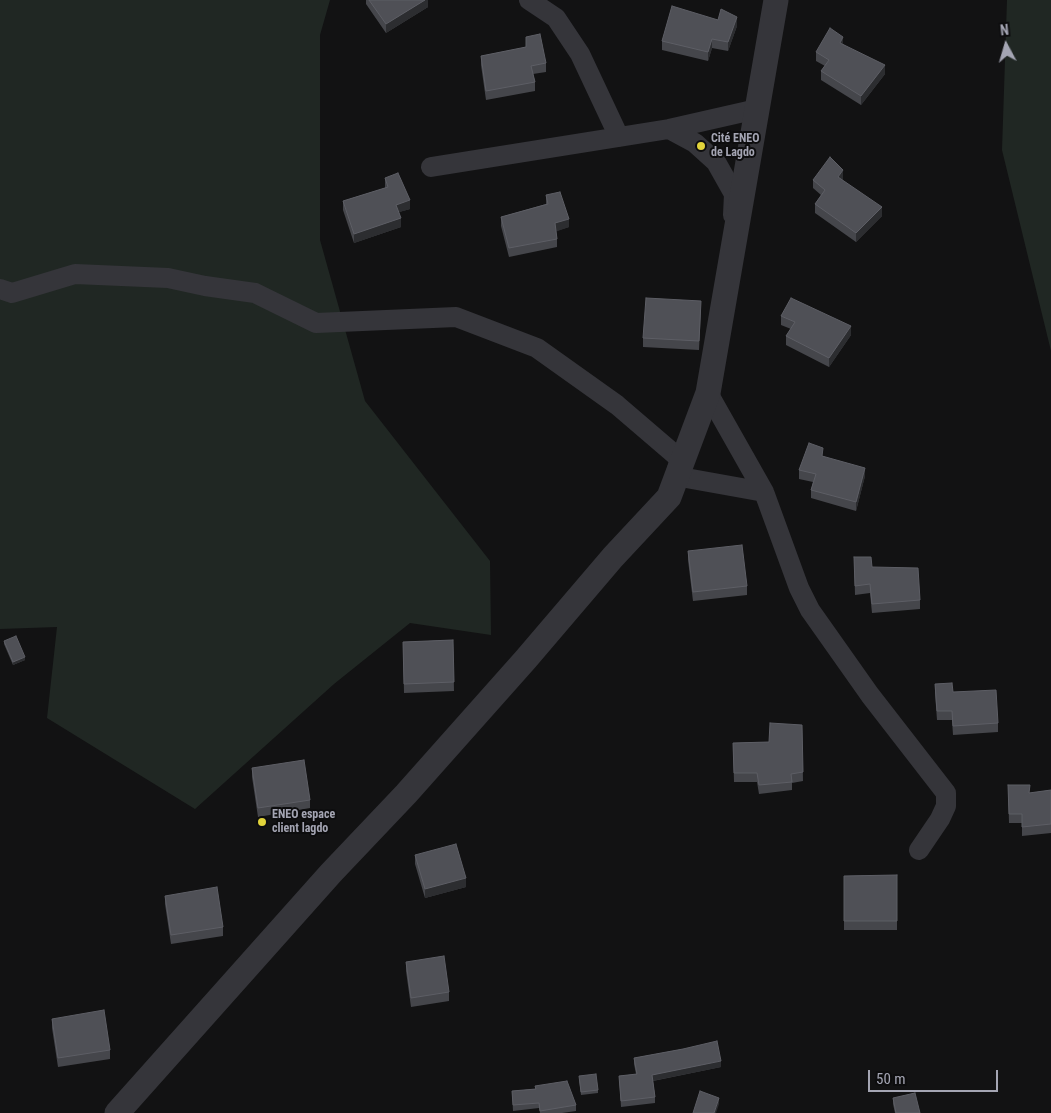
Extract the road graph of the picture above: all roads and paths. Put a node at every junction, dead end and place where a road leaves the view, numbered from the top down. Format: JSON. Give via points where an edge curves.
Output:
{"nodes":[{"id":1,"x":529,"y":0,"type":"edge"},
{"id":2,"x":776,"y":0,"type":"edge"},
{"id":3,"x":757,"y":109,"type":"junction"},
{"id":4,"x":669,"y":129,"type":"junction"},
{"id":5,"x":619,"y":137,"type":"junction"},
{"id":6,"x":431,"y":167,"type":"dead end"},
{"id":7,"x":732,"y":258,"type":"junction"},
{"id":8,"x":0,"y":288,"type":"edge"},
{"id":9,"x":708,"y":393,"type":"junction"},
{"id":10,"x":676,"y":476,"type":"junction"},
{"id":11,"x":764,"y":492,"type":"junction"},
{"id":12,"x":919,"y":850,"type":"dead end"},
{"id":13,"x":117,"y":1113,"type":"edge"}],
"edges":[{"from":1,"to":5,"type":"street","via":[[556,18],[580,54]]},
{"from":2,"to":3,"type":"street"},
{"from":3,"to":4,"type":"street"},
{"from":3,"to":7,"type":"street"},
{"from":4,"to":5,"type":"street"},
{"from":4,"to":7,"type":"street","via":[[696,143],[716,162],[734,194]]},
{"from":5,"to":6,"type":"street"},
{"from":7,"to":9,"type":"street"},
{"from":8,"to":10,"type":"street","via":[[12,293],[75,274],[168,278],[255,293],[316,324],[456,317],[537,348],[617,405],[680,459]]},
{"from":9,"to":10,"type":"street"},
{"from":9,"to":11,"type":"street"},
{"from":10,"to":11,"type":"street"},
{"from":10,"to":13,"type":"street","via":[[669,497]]},
{"from":11,"to":12,"type":"street","via":[[810,610],[870,695],[946,793],[946,806],[940,819]]}]}
